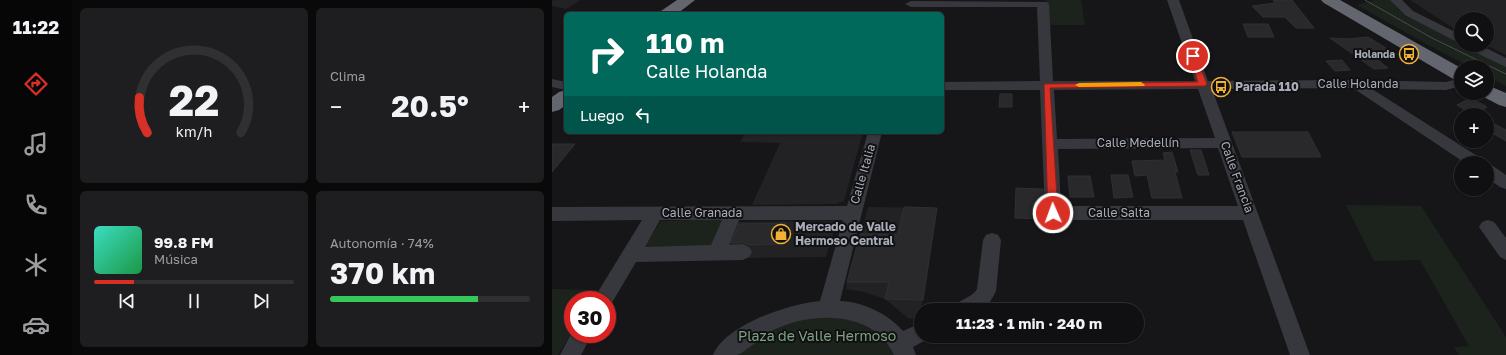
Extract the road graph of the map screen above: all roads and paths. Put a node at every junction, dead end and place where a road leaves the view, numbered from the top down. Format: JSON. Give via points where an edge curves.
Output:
{"nodes":[{"id":1,"x":687,"y":0,"type":"edge"},
{"id":2,"x":696,"y":0,"type":"edge"},
{"id":3,"x":1173,"y":0,"type":"edge"},
{"id":4,"x":1329,"y":0,"type":"edge"},
{"id":5,"x":1345,"y":0,"type":"edge"},
{"id":6,"x":1396,"y":0,"type":"edge"},
{"id":7,"x":910,"y":6,"type":"edge"},
{"id":8,"x":671,"y":12,"type":"edge"},
{"id":9,"x":681,"y":12,"type":"edge"},
{"id":10,"x":1454,"y":36,"type":"edge"},
{"id":11,"x":1484,"y":52,"type":"edge"},
{"id":12,"x":1506,"y":63,"type":"edge"},
{"id":13,"x":1454,"y":64,"type":"edge"},
{"id":14,"x":1454,"y":72,"type":"edge"},
{"id":15,"x":552,"y":83,"type":"edge"},
{"id":16,"x":1203,"y":84,"type":"junction"},
{"id":17,"x":1356,"y":84,"type":"junction"},
{"id":18,"x":1454,"y":84,"type":"edge"},
{"id":19,"x":1046,"y":85,"type":"junction"},
{"id":20,"x":564,"y":86,"type":"edge"},
{"id":21,"x":944,"y":86,"type":"edge"},
{"id":22,"x":1494,"y":86,"type":"edge"},
{"id":23,"x":564,"y":88,"type":"edge"},
{"id":24,"x":1506,"y":92,"type":"edge"},
{"id":25,"x":1494,"y":95,"type":"edge"},
{"id":26,"x":552,"y":97,"type":"edge"},
{"id":27,"x":564,"y":97,"type":"edge"},
{"id":28,"x":1506,"y":101,"type":"edge"},
{"id":29,"x":552,"y":106,"type":"edge"},
{"id":30,"x":874,"y":134,"type":"edge"},
{"id":31,"x":1225,"y":143,"type":"junction"},
{"id":32,"x":1050,"y":144,"type":"junction"},
{"id":33,"x":1465,"y":156,"type":"edge"},
{"id":34,"x":1494,"y":175,"type":"edge"},
{"id":35,"x":1506,"y":183,"type":"edge"},
{"id":36,"x":656,"y":213,"type":"junction"},
{"id":37,"x":734,"y":213,"type":"junction"},
{"id":38,"x":852,"y":213,"type":"junction"},
{"id":39,"x":1250,"y":213,"type":"junction"},
{"id":40,"x":552,"y":214,"type":"edge"},
{"id":41,"x":1488,"y":227,"type":"dead end"},
{"id":42,"x":992,"y":240,"type":"dead end"},
{"id":43,"x":743,"y":252,"type":"dead end"},
{"id":44,"x":1506,"y":252,"type":"edge"},
{"id":45,"x":716,"y":253,"type":"junction"},
{"id":46,"x":630,"y":255,"type":"junction"},
{"id":47,"x":608,"y":291,"type":"edge"},
{"id":48,"x":976,"y":303,"type":"edge"},
{"id":49,"x":828,"y":308,"type":"junction"},
{"id":50,"x":914,"y":339,"type":"edge"},
{"id":51,"x":577,"y":343,"type":"edge"},
{"id":52,"x":903,"y":349,"type":"edge"},
{"id":53,"x":570,"y":355,"type":"edge"},
{"id":54,"x":723,"y":355,"type":"edge"},
{"id":55,"x":1300,"y":355,"type":"edge"}],
"edges":[{"from":1,"to":8,"type":"highway"},
{"from":2,"to":9,"type":"highway"},
{"from":3,"to":16,"type":"street","name":"Calle Francia"},
{"from":4,"to":14,"type":"highway"},
{"from":5,"to":13,"type":"highway"},
{"from":6,"to":10,"type":"street","via":[[1409,13]]},
{"from":7,"to":19,"type":"street","name":"Calle Salta","via":[[1043,4]]},
{"from":11,"to":12,"type":"street"},
{"from":15,"to":20,"type":"street"},
{"from":16,"to":17,"type":"street","name":"Calle Holanda"},
{"from":16,"to":19,"type":"street","name":"Calle Holanda"},
{"from":16,"to":31,"type":"street","name":"Calle Francia"},
{"from":17,"to":18,"type":"street","name":"Calle Holanda","via":[[1446,86]]},
{"from":17,"to":33,"type":"street"},
{"from":19,"to":21,"type":"street","name":"Calle Holanda"},
{"from":19,"to":32,"type":"street","name":"Calle Salta"},
{"from":22,"to":24,"type":"highway"},
{"from":23,"to":26,"type":"highway"},
{"from":25,"to":28,"type":"highway"},
{"from":27,"to":29,"type":"highway"},
{"from":30,"to":38,"type":"street","name":"Calle Italia"},
{"from":31,"to":32,"type":"street","name":"Calle Medellín"},
{"from":31,"to":39,"type":"street","name":"Calle Francia"},
{"from":32,"to":39,"type":"street","name":"Calle Salta","via":[[1053,213]]},
{"from":34,"to":35,"type":"street"},
{"from":36,"to":37,"type":"street","name":"Calle Granada"},
{"from":36,"to":40,"type":"street","name":"Calle Granada"},
{"from":36,"to":46,"type":"street"},
{"from":37,"to":38,"type":"street","name":"Calle Granada"},
{"from":37,"to":45,"type":"street"},
{"from":38,"to":49,"type":"street","name":"Calle Italia"},
{"from":39,"to":55,"type":"street","name":"Calle Francia"},
{"from":41,"to":44,"type":"street"},
{"from":42,"to":48,"type":"street","via":[[986,291]]},
{"from":43,"to":45,"type":"street"},
{"from":45,"to":46,"type":"street"},
{"from":46,"to":47,"type":"street"},
{"from":49,"to":52,"type":"street","via":[[852,310],[869,317],[884,326]]},
{"from":49,"to":54,"type":"street","via":[[799,311],[767,324]]},
{"from":50,"to":52,"type":"street"},
{"from":51,"to":53,"type":"street"}]}
